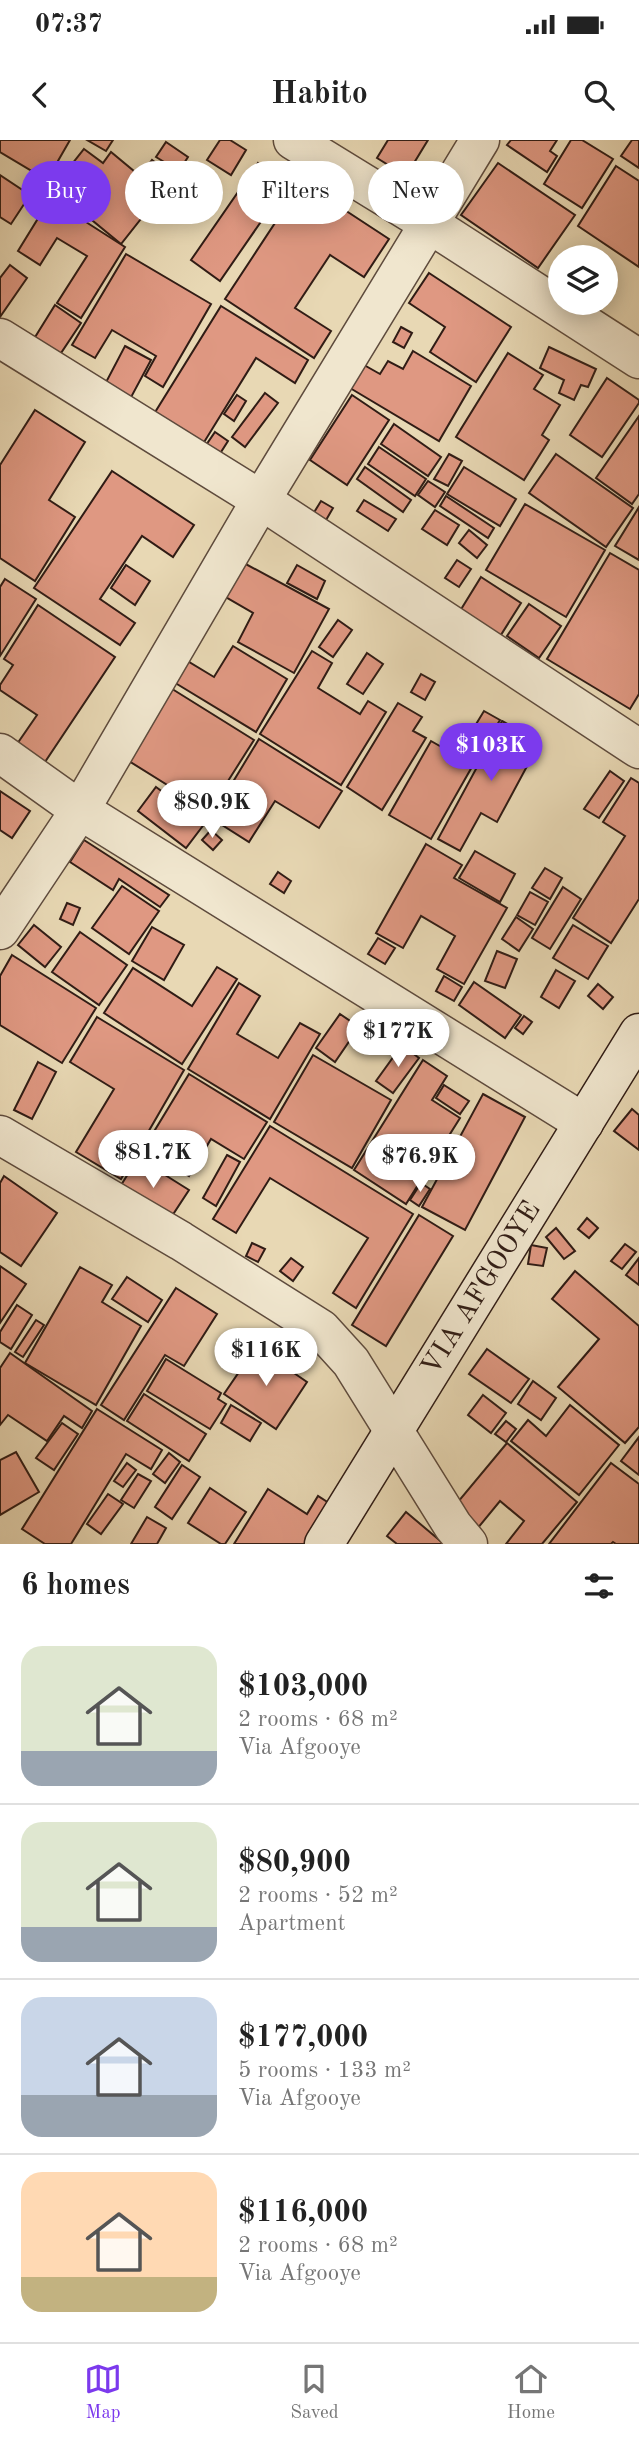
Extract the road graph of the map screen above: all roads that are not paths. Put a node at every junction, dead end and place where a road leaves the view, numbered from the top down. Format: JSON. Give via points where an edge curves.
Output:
{"nodes":[{"id":1,"x":293,"y":140,"type":"edge"},
{"id":2,"x":480,"y":140,"type":"edge"},
{"id":3,"x":464,"y":166,"type":"edge"},
{"id":4,"x":368,"y":186,"type":"edge"},
{"id":5,"x":427,"y":224,"type":"edge"},
{"id":6,"x":430,"y":224,"type":"edge"},
{"id":7,"x":0,"y":338,"type":"edge"},
{"id":8,"x":639,"y":359,"type":"edge"},
{"id":9,"x":261,"y":500,"type":"junction"},
{"id":10,"x":639,"y":749,"type":"edge"},
{"id":11,"x":0,"y":753,"type":"edge"},
{"id":12,"x":80,"y":810,"type":"junction"},
{"id":13,"x":0,"y":930,"type":"edge"},
{"id":14,"x":639,"y":1033,"type":"edge"},
{"id":15,"x":584,"y":1123,"type":"junction"},
{"id":16,"x":0,"y":1135,"type":"edge"},
{"id":17,"x":394,"y":1430,"type":"junction"},
{"id":18,"x":324,"y":1544,"type":"edge"},
{"id":19,"x":468,"y":1544,"type":"edge"}],
"edges":[{"from":1,"to":4,"type":"street"},
{"from":2,"to":3,"type":"street"},
{"from":5,"to":9,"type":"street"},
{"from":6,"to":8,"type":"street"},
{"from":7,"to":9,"type":"street"},
{"from":9,"to":10,"type":"street"},
{"from":9,"to":12,"type":"street"},
{"from":11,"to":12,"type":"street"},
{"from":12,"to":13,"type":"street"},
{"from":12,"to":15,"type":"street"},
{"from":14,"to":15,"type":"street","name":"VIA AFGOOYE"},
{"from":15,"to":17,"type":"street","name":"VIA AFGOOYE"},
{"from":16,"to":17,"type":"street","via":[[321,1329],[351,1362]]},
{"from":17,"to":18,"type":"street","name":"VIA AFGOOYE"},
{"from":17,"to":19,"type":"street"}]}
